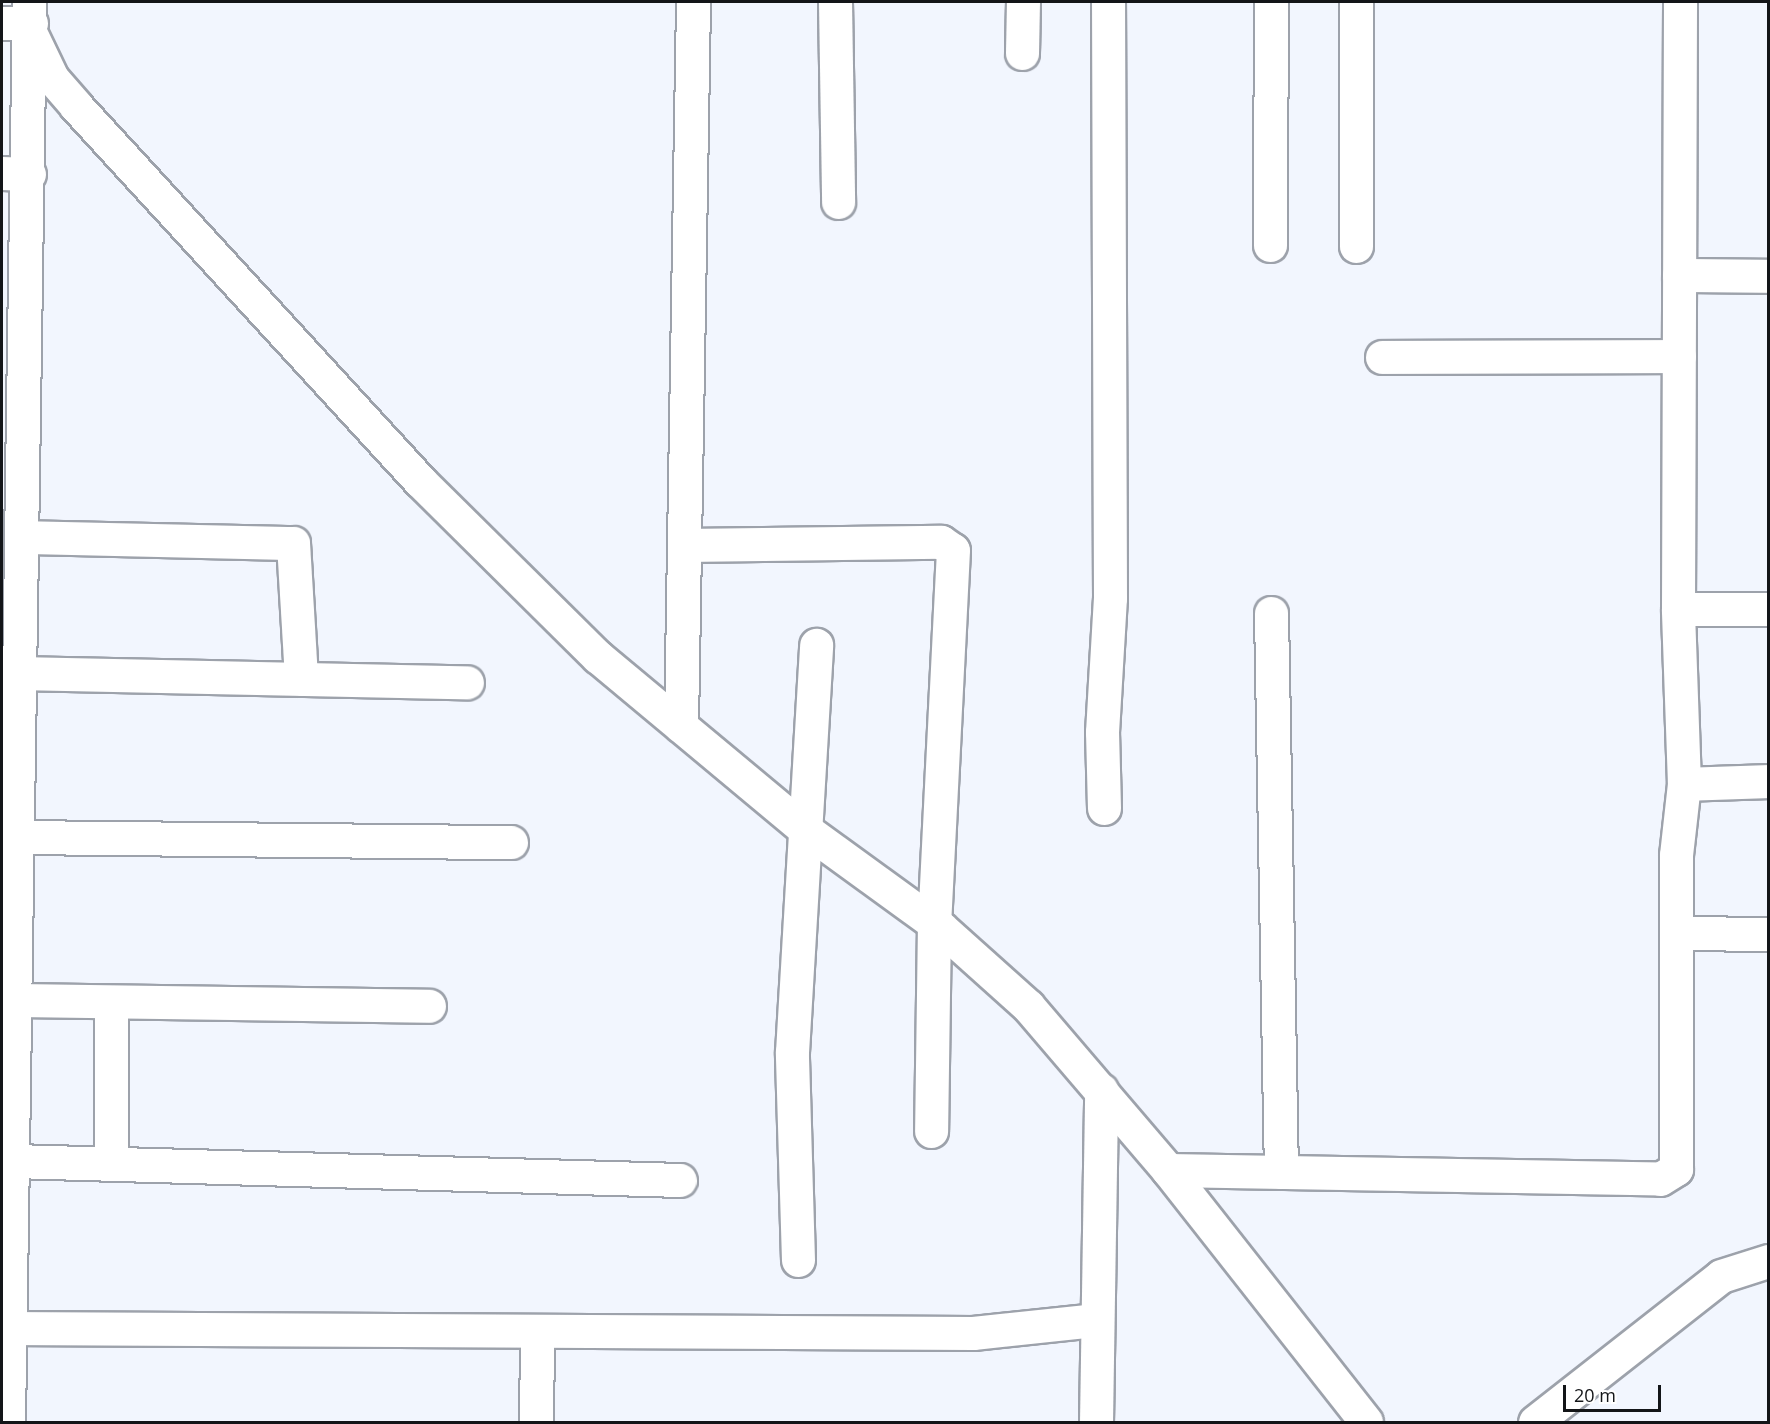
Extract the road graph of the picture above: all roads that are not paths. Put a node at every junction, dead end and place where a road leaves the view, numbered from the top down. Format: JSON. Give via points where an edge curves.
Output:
{"nodes":[{"id":1,"x":693,"y":2,"type":"edge"},
{"id":2,"x":835,"y":2,"type":"edge"},
{"id":3,"x":1023,"y":2,"type":"edge"},
{"id":4,"x":1108,"y":2,"type":"edge"},
{"id":5,"x":1271,"y":2,"type":"edge"},
{"id":6,"x":1356,"y":2,"type":"edge"},
{"id":7,"x":1680,"y":2,"type":"edge"},
{"id":8,"x":23,"y":20,"type":"edge"},
{"id":9,"x":1022,"y":53,"type":"dead end"},
{"id":10,"x":15,"y":173,"type":"edge"},
{"id":11,"x":838,"y":202,"type":"dead end"},
{"id":12,"x":1270,"y":245,"type":"dead end"},
{"id":13,"x":1356,"y":246,"type":"dead end"},
{"id":14,"x":1679,"y":275,"type":"junction"},
{"id":15,"x":1768,"y":276,"type":"edge"},
{"id":16,"x":13,"y":341,"type":"edge"},
{"id":17,"x":1679,"y":356,"type":"junction"},
{"id":18,"x":1382,"y":357,"type":"dead end"},
{"id":19,"x":16,"y":516,"type":"edge"},
{"id":20,"x":684,"y":545,"type":"junction"},
{"id":21,"x":1678,"y":609,"type":"junction"},
{"id":22,"x":1768,"y":609,"type":"edge"},
{"id":23,"x":1271,"y":613,"type":"dead end"},
{"id":24,"x":816,"y":645,"type":"dead end"},
{"id":25,"x":22,"y":673,"type":"junction"},
{"id":26,"x":301,"y":679,"type":"junction"},
{"id":27,"x":467,"y":682,"type":"dead end"},
{"id":28,"x":681,"y":726,"type":"junction"},
{"id":29,"x":1768,"y":781,"type":"edge"},
{"id":30,"x":1684,"y":784,"type":"junction"},
{"id":31,"x":1104,"y":808,"type":"dead end"},
{"id":32,"x":806,"y":830,"type":"junction"},
{"id":33,"x":17,"y":837,"type":"junction"},
{"id":34,"x":511,"y":842,"type":"dead end"},
{"id":35,"x":8,"y":920,"type":"edge"},
{"id":36,"x":934,"y":924,"type":"junction"},
{"id":37,"x":1677,"y":933,"type":"junction"},
{"id":38,"x":1768,"y":934,"type":"edge"},
{"id":39,"x":16,"y":1000,"type":"junction"},
{"id":40,"x":111,"y":1002,"type":"junction"},
{"id":41,"x":429,"y":1006,"type":"dead end"},
{"id":42,"x":1101,"y":1090,"type":"junction"},
{"id":43,"x":931,"y":1131,"type":"dead end"},
{"id":44,"x":13,"y":1161,"type":"junction"},
{"id":45,"x":111,"y":1163,"type":"junction"},
{"id":46,"x":1168,"y":1170,"type":"junction"},
{"id":47,"x":1281,"y":1172,"type":"junction"},
{"id":48,"x":680,"y":1180,"type":"dead end"},
{"id":49,"x":7,"y":1240,"type":"edge"},
{"id":50,"x":798,"y":1260,"type":"dead end"},
{"id":51,"x":1768,"y":1261,"type":"edge"},
{"id":52,"x":1094,"y":1320,"type":"junction"},
{"id":53,"x":6,"y":1328,"type":"edge"},
{"id":54,"x":537,"y":1334,"type":"junction"},
{"id":55,"x":6,"y":1419,"type":"edge"},
{"id":56,"x":536,"y":1422,"type":"edge"},
{"id":57,"x":1096,"y":1422,"type":"edge"},
{"id":58,"x":1366,"y":1422,"type":"edge"},
{"id":59,"x":1535,"y":1422,"type":"edge"}],
"edges":[{"from":1,"to":20,"type":"street"},
{"from":2,"to":11,"type":"street"},
{"from":3,"to":9,"type":"street"},
{"from":4,"to":31,"type":"street","via":[[1110,598],[1102,732]]},
{"from":5,"to":12,"type":"street"},
{"from":6,"to":13,"type":"street"},
{"from":7,"to":14,"type":"street"},
{"from":8,"to":10,"type":"street"},
{"from":8,"to":28,"type":"street","via":[[52,78],[76,106],[420,481],[598,657]]},
{"from":10,"to":16,"type":"street"},
{"from":14,"to":15,"type":"street"},
{"from":14,"to":17,"type":"street"},
{"from":16,"to":19,"type":"street"},
{"from":17,"to":18,"type":"street"},
{"from":17,"to":21,"type":"street"},
{"from":19,"to":25,"type":"street"},
{"from":19,"to":26,"type":"street","via":[[293,543]]},
{"from":20,"to":28,"type":"street"},
{"from":20,"to":36,"type":"street","via":[[941,543],[953,550]]},
{"from":21,"to":22,"type":"street"},
{"from":21,"to":30,"type":"street"},
{"from":23,"to":47,"type":"street"},
{"from":24,"to":32,"type":"street"},
{"from":25,"to":26,"type":"street"},
{"from":25,"to":33,"type":"street"},
{"from":26,"to":27,"type":"street"},
{"from":28,"to":32,"type":"street"},
{"from":29,"to":30,"type":"street"},
{"from":30,"to":37,"type":"street","via":[[1676,855]]},
{"from":32,"to":36,"type":"street"},
{"from":32,"to":50,"type":"street","via":[[791,1115]]},
{"from":33,"to":34,"type":"street"},
{"from":33,"to":35,"type":"street"},
{"from":35,"to":39,"type":"street"},
{"from":36,"to":42,"type":"street","via":[[1028,1006]]},
{"from":36,"to":43,"type":"street"},
{"from":37,"to":38,"type":"street"},
{"from":37,"to":47,"type":"street","via":[[1679,1162],[1668,1179]]},
{"from":39,"to":40,"type":"street"},
{"from":39,"to":44,"type":"street"},
{"from":40,"to":41,"type":"street"},
{"from":40,"to":45,"type":"street"},
{"from":42,"to":46,"type":"street"},
{"from":42,"to":52,"type":"street"},
{"from":44,"to":45,"type":"street"},
{"from":44,"to":49,"type":"street"},
{"from":45,"to":48,"type":"street"},
{"from":46,"to":47,"type":"street"},
{"from":46,"to":58,"type":"street"},
{"from":49,"to":53,"type":"street"},
{"from":51,"to":59,"type":"street","via":[[1721,1276]]},
{"from":52,"to":54,"type":"street","via":[[973,1333]]},
{"from":52,"to":57,"type":"street"},
{"from":53,"to":54,"type":"street"},
{"from":53,"to":55,"type":"street"},
{"from":54,"to":56,"type":"street"}]}
